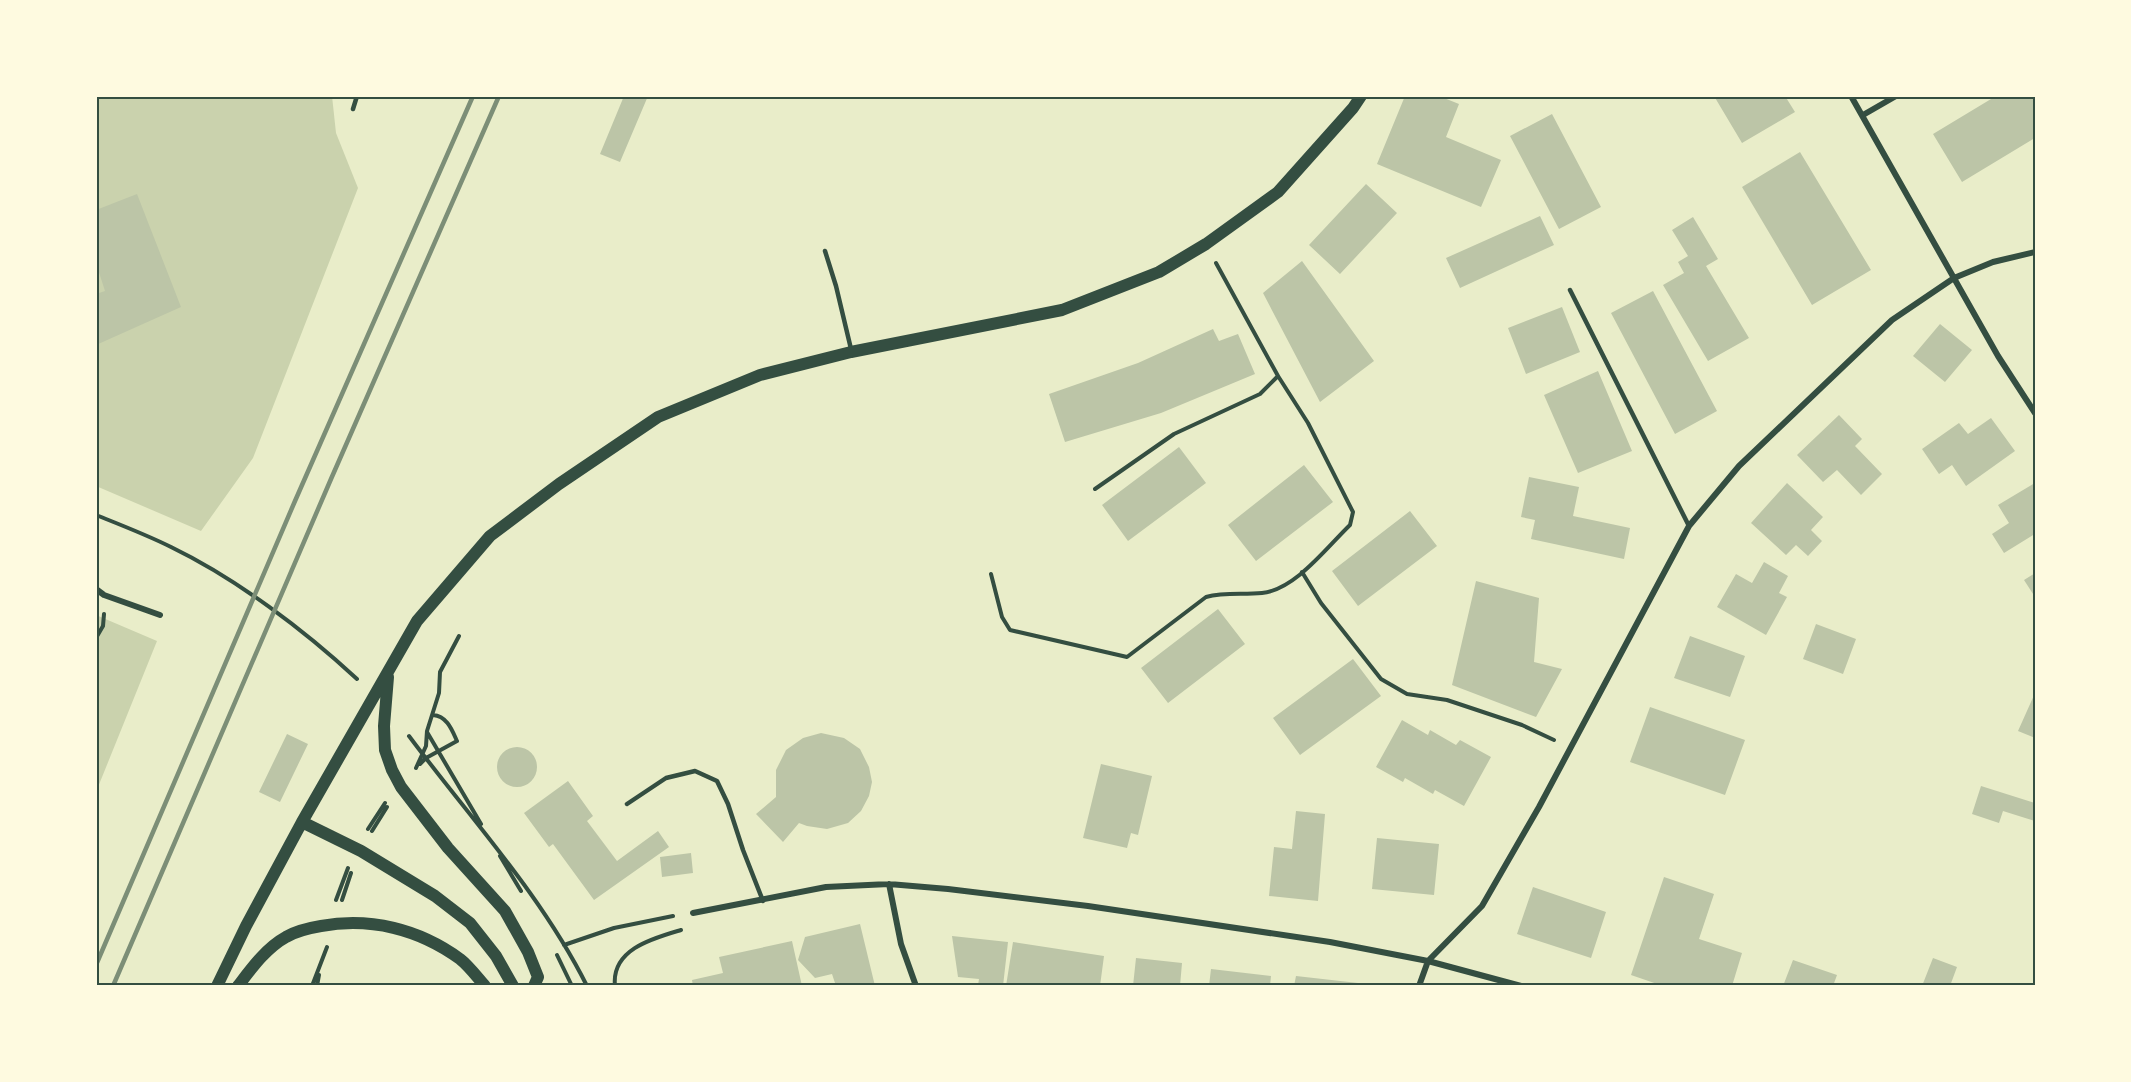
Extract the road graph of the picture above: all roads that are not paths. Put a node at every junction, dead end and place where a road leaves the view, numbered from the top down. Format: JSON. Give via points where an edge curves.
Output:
{"nodes":[{"id":1,"x":357,"y":96,"type":"edge"},
{"id":2,"x":1361,"y":96,"type":"edge"},
{"id":3,"x":1851,"y":96,"type":"edge"},
{"id":4,"x":1896,"y":96,"type":"edge"},
{"id":5,"x":353,"y":109,"type":"dead end"},
{"id":6,"x":1863,"y":115,"type":"junction"},
{"id":7,"x":825,"y":251,"type":"dead end"},
{"id":8,"x":2035,"y":252,"type":"edge"},
{"id":9,"x":1954,"y":278,"type":"junction"},
{"id":10,"x":1570,"y":290,"type":"dead end"},
{"id":11,"x":851,"y":352,"type":"junction"},
{"id":12,"x":2035,"y":413,"type":"edge"},
{"id":13,"x":1689,"y":526,"type":"junction"},
{"id":14,"x":96,"y":589,"type":"edge"},
{"id":15,"x":160,"y":615,"type":"dead end"},
{"id":16,"x":388,"y":673,"type":"junction"},
{"id":17,"x":627,"y":804,"type":"dead end"},
{"id":18,"x":302,"y":822,"type":"junction"},
{"id":19,"x":889,"y":884,"type":"junction"},
{"id":20,"x":763,"y":901,"type":"junction"},
{"id":21,"x":693,"y":913,"type":"road end"},
{"id":22,"x":1428,"y":961,"type":"junction"},
{"id":23,"x":217,"y":986,"type":"edge"},
{"id":24,"x":238,"y":986,"type":"edge"},
{"id":25,"x":484,"y":986,"type":"edge"},
{"id":26,"x":513,"y":986,"type":"edge"},
{"id":27,"x":534,"y":986,"type":"edge"},
{"id":28,"x":916,"y":986,"type":"edge"},
{"id":29,"x":1419,"y":986,"type":"edge"},
{"id":30,"x":1521,"y":986,"type":"edge"}],
"edges":[{"from":1,"to":5,"type":"lane"},
{"from":2,"to":11,"type":"main road","via":[[1278,192],[1206,244],[1158,272],[1062,310]]},
{"from":3,"to":6,"type":"street"},
{"from":4,"to":6,"type":"street"},
{"from":6,"to":9,"type":"street"},
{"from":7,"to":11,"type":"lane"},
{"from":8,"to":9,"type":"street","via":[[1993,262]]},
{"from":9,"to":12,"type":"street"},
{"from":9,"to":13,"type":"street","via":[[1892,320],[1739,466]]},
{"from":10,"to":13,"type":"lane"},
{"from":11,"to":16,"type":"main road","via":[[760,375],[658,417],[559,484],[490,536],[417,621]]},
{"from":13,"to":22,"type":"street","via":[[1482,906]]},
{"from":14,"to":15,"type":"street","via":[[104,596]]},
{"from":16,"to":18,"type":"main road"},
{"from":16,"to":27,"type":"main road","via":[[384,726],[385,750],[392,770],[448,848],[505,912],[528,952],[538,978]]},
{"from":17,"to":20,"type":"lane","via":[[666,778],[695,771],[717,781]]},
{"from":18,"to":23,"type":"main road"},
{"from":18,"to":26,"type":"main road","via":[[361,850],[453,909],[470,923],[496,956]]},
{"from":19,"to":20,"type":"street","via":[[826,887]]},
{"from":19,"to":22,"type":"street","via":[[1088,906],[1330,942]]},
{"from":19,"to":28,"type":"street","via":[[901,944]]},
{"from":20,"to":21,"type":"street"},
{"from":22,"to":29,"type":"street"},
{"from":22,"to":30,"type":"street"},
{"from":24,"to":25,"type":"main road","via":[[285,937],[306,929],[361,923],[390,926],[427,939],[461,960]]}]}
